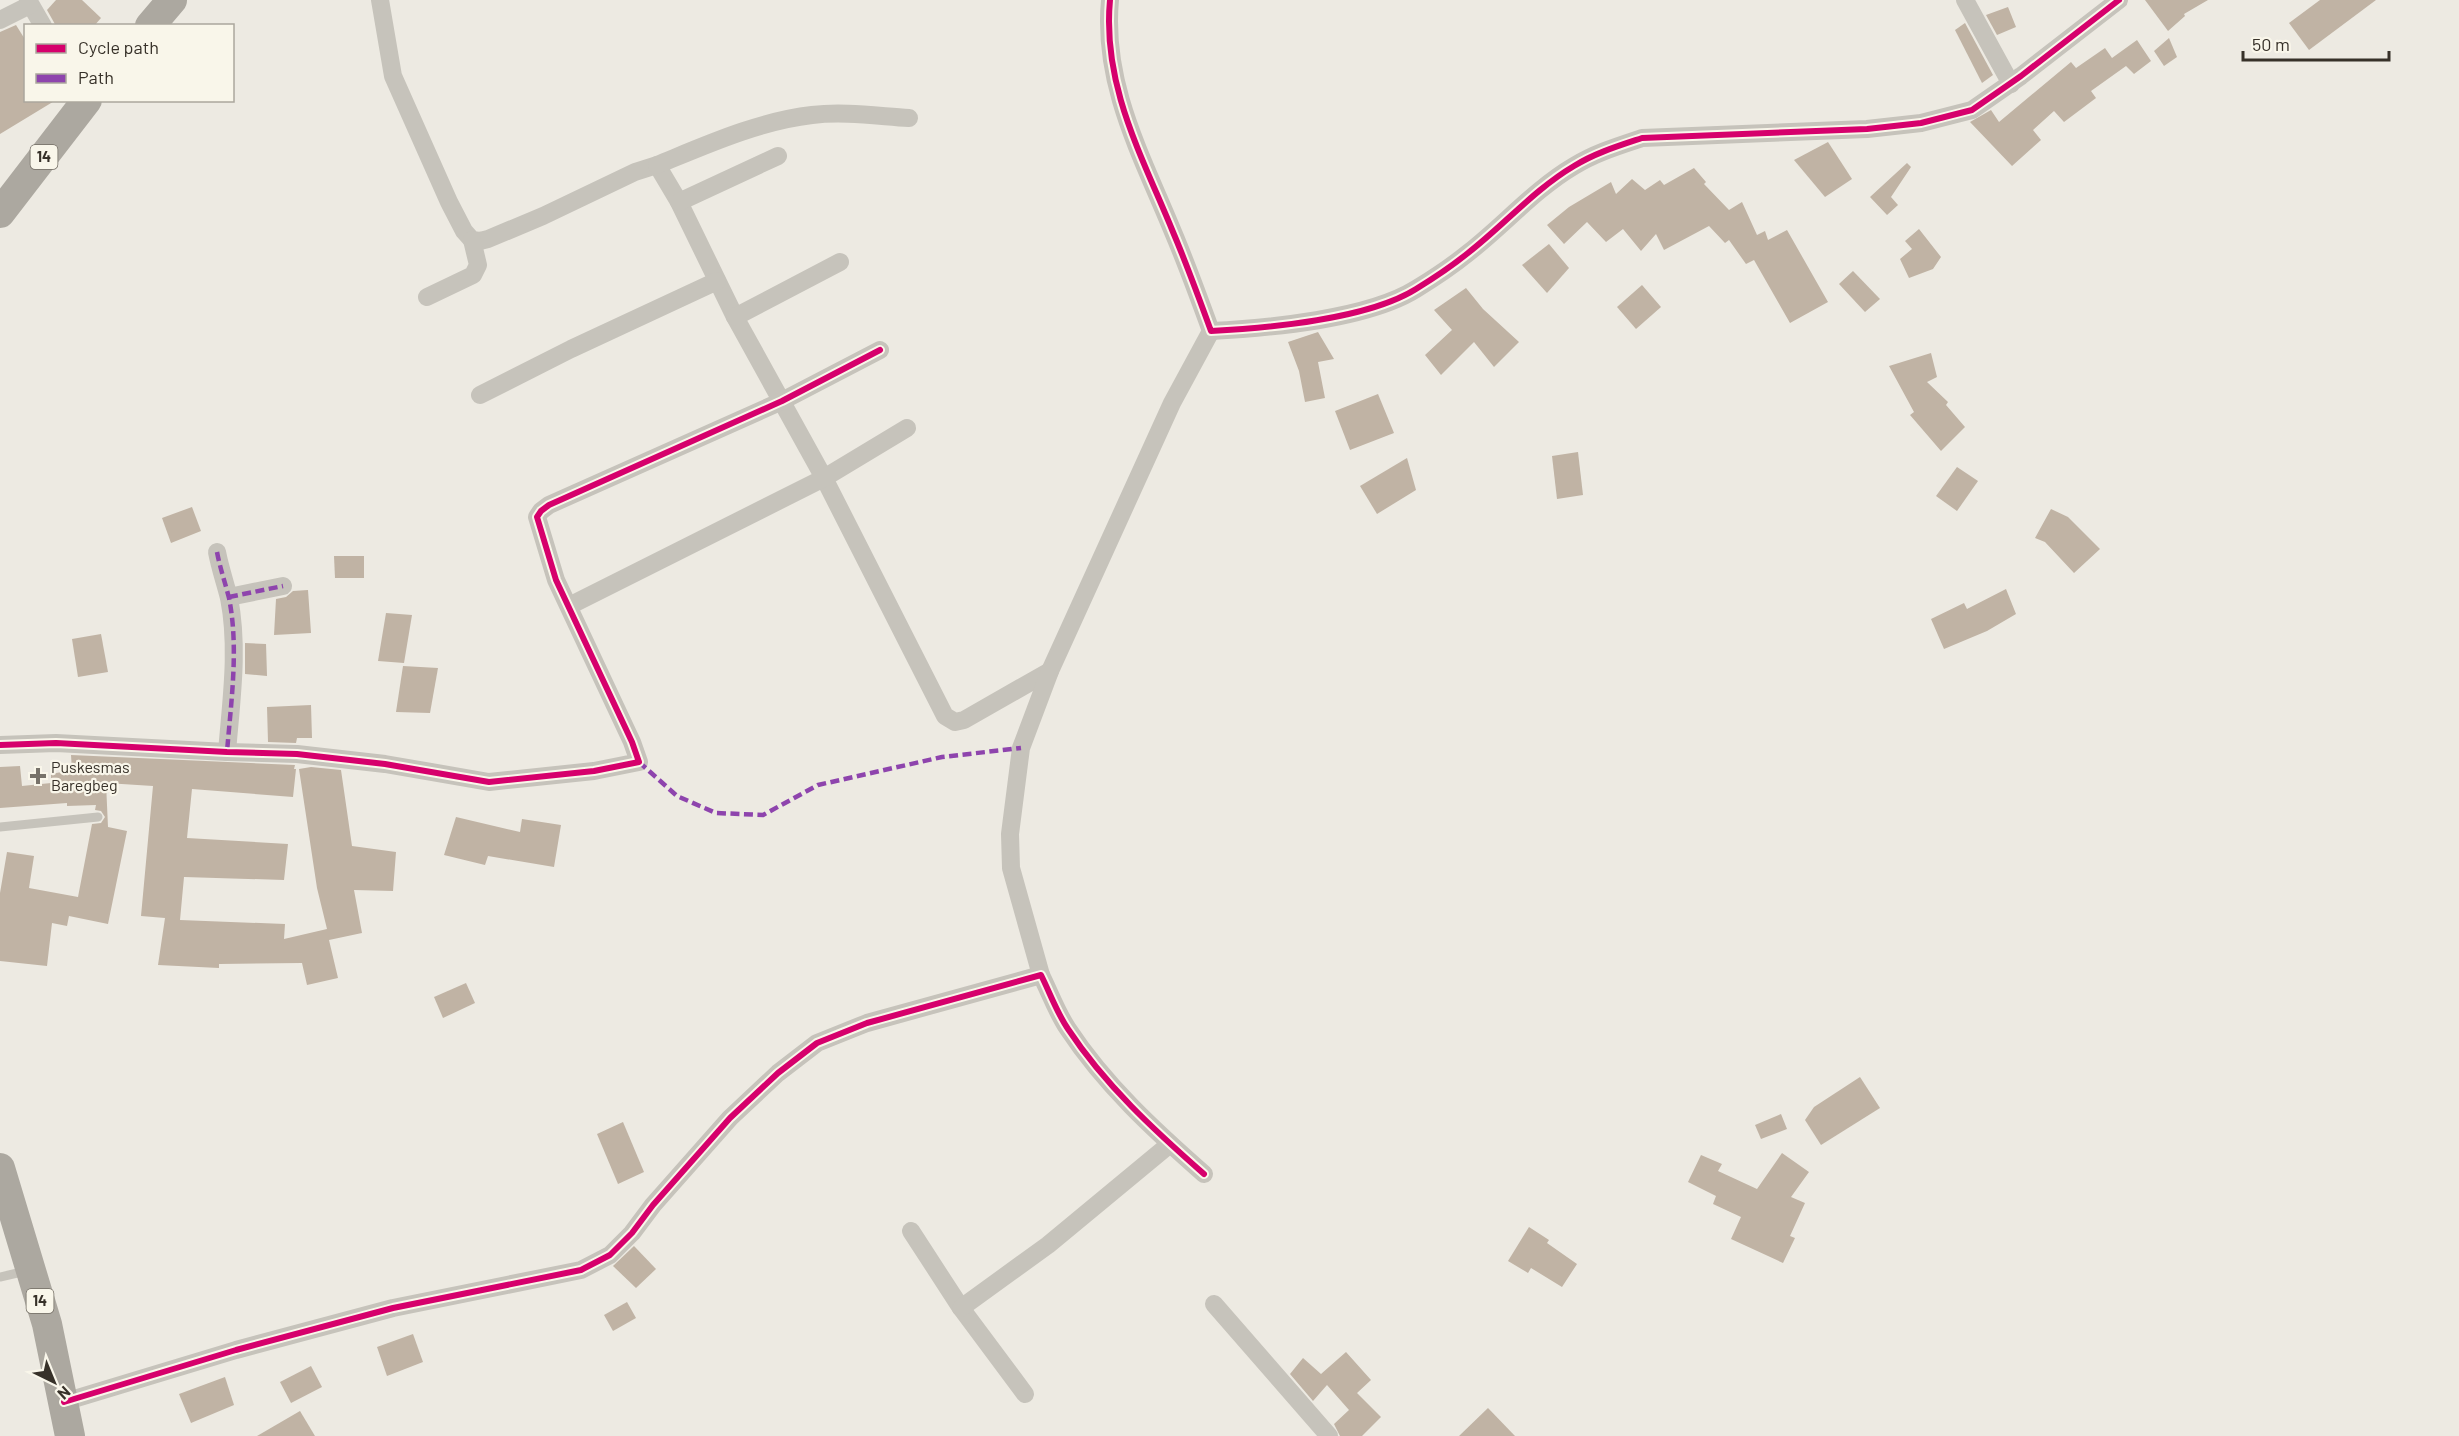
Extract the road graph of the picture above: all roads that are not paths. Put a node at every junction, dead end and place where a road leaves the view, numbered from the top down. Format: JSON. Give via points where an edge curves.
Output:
{"nodes":[{"id":1,"x":172,"y":0,"type":"edge"},
{"id":2,"x":380,"y":0,"type":"edge"},
{"id":3,"x":1110,"y":0,"type":"edge"},
{"id":4,"x":1965,"y":0,"type":"edge"},
{"id":5,"x":2119,"y":0,"type":"edge"},
{"id":6,"x":29,"y":2,"type":"edge"},
{"id":7,"x":0,"y":20,"type":"edge"},
{"id":8,"x":42,"y":24,"type":"edge"},
{"id":9,"x":152,"y":24,"type":"edge"},
{"id":10,"x":2010,"y":84,"type":"junction"},
{"id":11,"x":85,"y":102,"type":"edge"},
{"id":12,"x":909,"y":118,"type":"dead end"},
{"id":13,"x":778,"y":156,"type":"dead end"},
{"id":14,"x":657,"y":165,"type":"junction"},
{"id":15,"x":679,"y":202,"type":"junction"},
{"id":16,"x":0,"y":213,"type":"edge"},
{"id":17,"x":472,"y":240,"type":"junction"},
{"id":18,"x":840,"y":262,"type":"dead end"},
{"id":19,"x":717,"y":281,"type":"junction"},
{"id":20,"x":427,"y":297,"type":"dead end"},
{"id":21,"x":735,"y":317,"type":"junction"},
{"id":22,"x":1211,"y":331,"type":"junction"},
{"id":23,"x":880,"y":350,"type":"dead end"},
{"id":24,"x":480,"y":395,"type":"dead end"},
{"id":25,"x":782,"y":401,"type":"junction"},
{"id":26,"x":907,"y":428,"type":"dead end"},
{"id":27,"x":824,"y":477,"type":"junction"},
{"id":28,"x":217,"y":552,"type":"dead end"},
{"id":29,"x":283,"y":586,"type":"dead end"},
{"id":30,"x":229,"y":597,"type":"junction"},
{"id":31,"x":569,"y":606,"type":"junction"},
{"id":32,"x":1050,"y":671,"type":"junction"},
{"id":33,"x":0,"y":745,"type":"edge"},
{"id":34,"x":227,"y":753,"type":"junction"},
{"id":35,"x":98,"y":817,"type":"dead end"},
{"id":36,"x":0,"y":827,"type":"edge"},
{"id":37,"x":1041,"y":975,"type":"junction"},
{"id":38,"x":1170,"y":1144,"type":"junction"},
{"id":39,"x":0,"y":1168,"type":"edge"},
{"id":40,"x":1204,"y":1174,"type":"dead end"},
{"id":41,"x":911,"y":1231,"type":"dead end"},
{"id":42,"x":31,"y":1270,"type":"junction"},
{"id":43,"x":0,"y":1277,"type":"edge"},
{"id":44,"x":1214,"y":1304,"type":"dead end"},
{"id":45,"x":961,"y":1308,"type":"junction"},
{"id":46,"x":1025,"y":1394,"type":"dead end"},
{"id":47,"x":64,"y":1402,"type":"junction"},
{"id":48,"x":70,"y":1436,"type":"edge"},
{"id":49,"x":1329,"y":1436,"type":"edge"}],
"edges":[{"from":1,"to":9,"type":"highway"},
{"from":2,"to":17,"type":"street","via":[[393,76],[449,202]]},
{"from":3,"to":22,"type":"street","via":[[1107,28],[1113,77],[1133,138]]},
{"from":4,"to":10,"type":"street"},
{"from":5,"to":10,"type":"street"},
{"from":6,"to":7,"type":"street"},
{"from":6,"to":8,"type":"street"},
{"from":10,"to":22,"type":"street","via":[[1972,110],[1921,123],[1867,129],[1641,138],[1606,149],[1573,166],[1469,253],[1413,291],[1357,313]]},
{"from":11,"to":16,"type":"highway","number":"14"},
{"from":12,"to":14,"type":"street","via":[[812,114],[751,130]]},
{"from":13,"to":15,"type":"street"},
{"from":14,"to":15,"type":"street"},
{"from":14,"to":17,"type":"street","via":[[543,216],[480,241]]},
{"from":15,"to":19,"type":"street"},
{"from":17,"to":20,"type":"street","via":[[478,265],[473,275]]},
{"from":18,"to":21,"type":"street"},
{"from":19,"to":21,"type":"street"},
{"from":19,"to":24,"type":"street"},
{"from":21,"to":25,"type":"street"},
{"from":22,"to":32,"type":"street","via":[[1172,403]]},
{"from":23,"to":25,"type":"street"},
{"from":25,"to":27,"type":"street"},
{"from":25,"to":31,"type":"street","via":[[541,511],[537,518],[539,528]]},
{"from":26,"to":27,"type":"street"},
{"from":27,"to":31,"type":"street"},
{"from":27,"to":32,"type":"street","via":[[949,720],[964,720]]},
{"from":28,"to":30,"type":"street"},
{"from":29,"to":30,"type":"street"},
{"from":30,"to":34,"type":"street","via":[[234,653]]},
{"from":31,"to":34,"type":"street","via":[[639,762],[489,782],[297,754]]},
{"from":32,"to":37,"type":"street","via":[[1021,748],[1010,834],[1011,868]]},
{"from":33,"to":34,"type":"street","via":[[56,743]]},
{"from":35,"to":36,"type":"lane"},
{"from":37,"to":38,"type":"street","via":[[1067,1027],[1110,1085]]},
{"from":37,"to":47,"type":"street","via":[[867,1023],[817,1042],[730,1118],[610,1255],[580,1270],[393,1308]]},
{"from":38,"to":40,"type":"street"},
{"from":38,"to":45,"type":"street","via":[[1048,1245]]},
{"from":39,"to":42,"type":"highway","number":"14"},
{"from":41,"to":45,"type":"street"},
{"from":42,"to":43,"type":"lane"},
{"from":42,"to":47,"type":"highway","number":"14"},
{"from":44,"to":49,"type":"street"},
{"from":45,"to":46,"type":"street"},
{"from":47,"to":48,"type":"highway","number":"14"}]}
